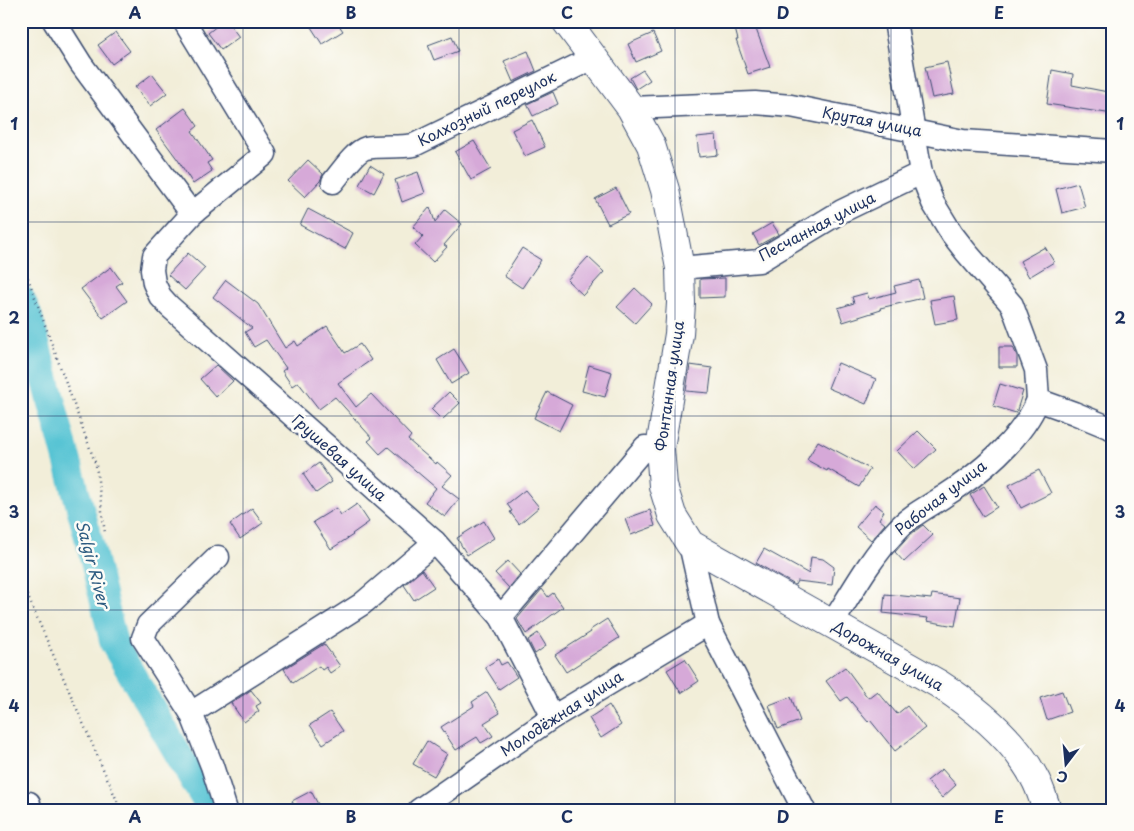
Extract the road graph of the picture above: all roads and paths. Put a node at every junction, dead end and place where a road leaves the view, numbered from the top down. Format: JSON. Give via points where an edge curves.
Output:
{"nodes":[{"id":1,"x":54,"y":21,"type":"edge"},
{"id":2,"x":184,"y":21,"type":"edge"},
{"id":3,"x":566,"y":21,"type":"edge"},
{"id":4,"x":895,"y":21,"type":"edge"},
{"id":5,"x":593,"y":58,"type":"junction"},
{"id":6,"x":631,"y":108,"type":"junction"},
{"id":7,"x":914,"y":130,"type":"junction"},
{"id":8,"x":1113,"y":151,"type":"edge"},
{"id":9,"x":920,"y":173,"type":"junction"},
{"id":10,"x":333,"y":182,"type":"dead end"},
{"id":11,"x":192,"y":214,"type":"junction"},
{"id":12,"x":21,"y":258,"type":"edge"},
{"id":13,"x":680,"y":268,"type":"junction"},
{"id":14,"x":1038,"y":400,"type":"junction"},
{"id":15,"x":1113,"y":429,"type":"edge"},
{"id":16,"x":660,"y":448,"type":"junction"},
{"id":17,"x":106,"y":534,"type":"dead end"},
{"id":18,"x":435,"y":542,"type":"junction"},
{"id":19,"x":690,"y":544,"type":"junction"},
{"id":20,"x":218,"y":557,"type":"dead end"},
{"id":21,"x":21,"y":581,"type":"edge"},
{"id":22,"x":501,"y":617,"type":"junction"},
{"id":23,"x":708,"y":624,"type":"junction"},
{"id":24,"x":832,"y":624,"type":"junction"},
{"id":25,"x":191,"y":713,"type":"junction"},
{"id":26,"x":553,"y":717,"type":"junction"},
{"id":27,"x":803,"y":809,"type":"edge"},
{"id":28,"x":121,"y":810,"type":"edge"},
{"id":29,"x":226,"y":810,"type":"edge"},
{"id":30,"x":419,"y":810,"type":"edge"},
{"id":31,"x":1047,"y":810,"type":"edge"}],
"edges":[{"from":1,"to":11,"type":"street","via":[[81,64]]},
{"from":2,"to":11,"type":"street","name":"Грушевая улица","via":[[266,154]]},
{"from":3,"to":5,"type":"main road","name":"Фонтанная улица"},
{"from":4,"to":7,"type":"street"},
{"from":5,"to":6,"type":"main road","name":"Фонтанная улица"},
{"from":5,"to":10,"type":"street","name":"Колхозный переулок","via":[[414,145],[364,148]]},
{"from":6,"to":7,"type":"street","name":"Крутая улица","via":[[755,103],[791,106]]},
{"from":6,"to":13,"type":"main road","name":"Фонтанная улица","via":[[651,145]]},
{"from":7,"to":8,"type":"street","name":"Крутая улица","via":[[963,141]]},
{"from":7,"to":9,"type":"street"},
{"from":9,"to":13,"type":"street","name":"Песчанная улица","via":[[842,211],[759,260]]},
{"from":9,"to":14,"type":"street","via":[[952,234],[1012,305],[1036,370]]},
{"from":11,"to":18,"type":"street","name":"Грушевая улица","via":[[154,256],[152,270],[160,296]]},
{"from":12,"to":17,"type":"path","via":[[96,465]]},
{"from":13,"to":16,"type":"main road","name":"Фонтанная улица","via":[[679,334]]},
{"from":14,"to":15,"type":"street"},
{"from":14,"to":24,"type":"street","name":"Рабочая улица","via":[[1024,425],[972,477],[898,528],[869,565]]},
{"from":16,"to":19,"type":"main road","name":"Фонтанная улица","via":[[663,486],[672,515]]},
{"from":16,"to":22,"type":"street","via":[[645,447]]},
{"from":18,"to":22,"type":"street","name":"Грушевая улица"},
{"from":18,"to":25,"type":"street","via":[[362,604]]},
{"from":19,"to":23,"type":"street","name":"Фонтанная улица"},
{"from":19,"to":24,"type":"main road","name":"Дорожная улица"},
{"from":20,"to":25,"type":"street","via":[[148,625],[143,638]]},
{"from":21,"to":28,"type":"path"},
{"from":22,"to":26,"type":"street","name":"Грушевая улица"},
{"from":23,"to":26,"type":"street","name":"Молодёжная улица"},
{"from":23,"to":27,"type":"street","name":"Фонтанная улица"},
{"from":24,"to":31,"type":"main road","name":"Дорожная улица","via":[[966,702],[1020,755],[1035,779]]},
{"from":25,"to":29,"type":"street"},
{"from":26,"to":30,"type":"street","name":"Молодёжная улица"}]}
